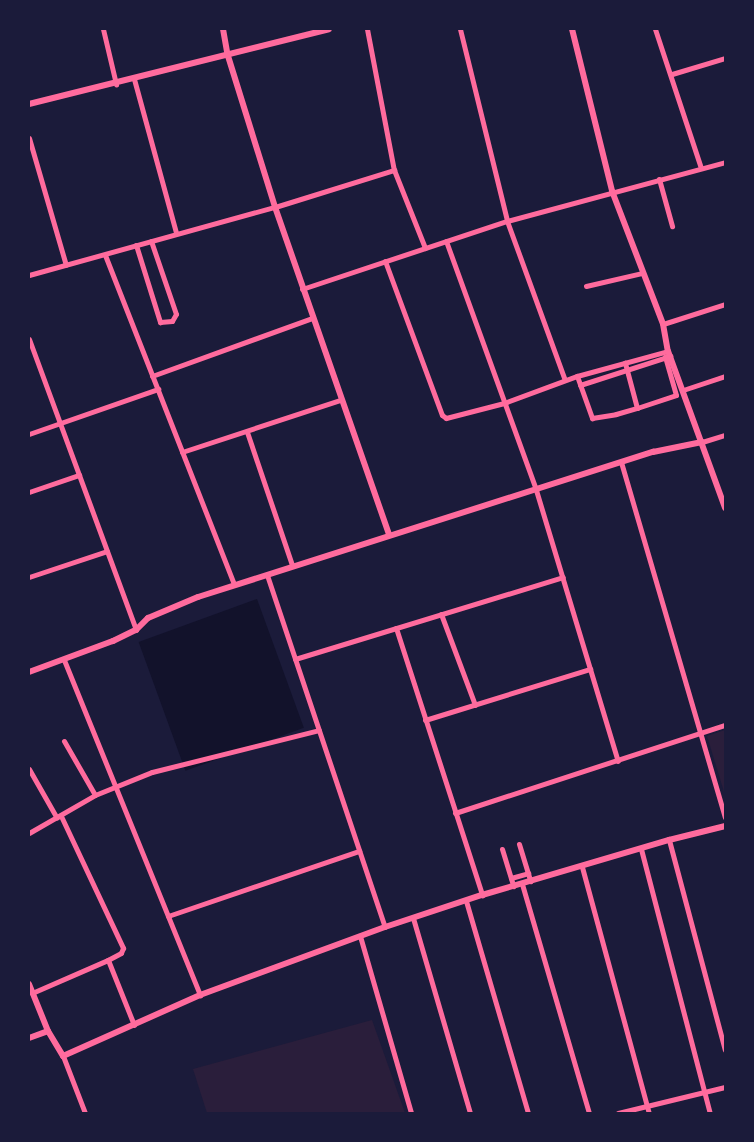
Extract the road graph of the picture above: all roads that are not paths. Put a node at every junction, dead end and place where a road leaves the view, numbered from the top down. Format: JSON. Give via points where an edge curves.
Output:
{"nodes":[{"id":1,"x":103,"y":29,"type":"edge"},
{"id":2,"x":223,"y":29,"type":"edge"},
{"id":3,"x":329,"y":29,"type":"edge"},
{"id":4,"x":367,"y":29,"type":"edge"},
{"id":5,"x":460,"y":29,"type":"edge"},
{"id":6,"x":572,"y":29,"type":"edge"},
{"id":7,"x":654,"y":29,"type":"edge"},
{"id":8,"x":228,"y":56,"type":"junction"},
{"id":9,"x":725,"y":58,"type":"edge"},
{"id":10,"x":672,"y":74,"type":"junction"},
{"id":11,"x":134,"y":79,"type":"junction"},
{"id":12,"x":116,"y":85,"type":"junction"},
{"id":13,"x":29,"y":104,"type":"edge"},
{"id":14,"x":29,"y":138,"type":"edge"},
{"id":15,"x":725,"y":162,"type":"edge"},
{"id":16,"x":701,"y":168,"type":"junction"},
{"id":17,"x":394,"y":170,"type":"junction"},
{"id":18,"x":659,"y":178,"type":"junction"},
{"id":19,"x":612,"y":191,"type":"junction"},
{"id":20,"x":275,"y":207,"type":"junction"},
{"id":21,"x":507,"y":221,"type":"junction"},
{"id":22,"x":672,"y":226,"type":"dead end"},
{"id":23,"x":176,"y":233,"type":"junction"},
{"id":24,"x":151,"y":241,"type":"junction"},
{"id":25,"x":446,"y":241,"type":"junction"},
{"id":26,"x":136,"y":245,"type":"junction"},
{"id":27,"x":425,"y":248,"type":"junction"},
{"id":28,"x":105,"y":255,"type":"junction"},
{"id":29,"x":385,"y":261,"type":"junction"},
{"id":30,"x":66,"y":265,"type":"junction"},
{"id":31,"x":642,"y":274,"type":"junction"},
{"id":32,"x":29,"y":275,"type":"edge"},
{"id":33,"x":586,"y":286,"type":"dead end"},
{"id":34,"x":302,"y":289,"type":"junction"},
{"id":35,"x":725,"y":304,"type":"edge"},
{"id":36,"x":312,"y":318,"type":"junction"},
{"id":37,"x":663,"y":324,"type":"junction"},
{"id":38,"x":29,"y":339,"type":"edge"},
{"id":39,"x":668,"y":354,"type":"junction"},
{"id":40,"x":626,"y":366,"type":"junction"},
{"id":41,"x":152,"y":376,"type":"junction"},
{"id":42,"x":578,"y":376,"type":"junction"},
{"id":43,"x":725,"y":376,"type":"edge"},
{"id":44,"x":565,"y":380,"type":"junction"},
{"id":45,"x":580,"y":385,"type":"junction"},
{"id":46,"x":158,"y":389,"type":"junction"},
{"id":47,"x":683,"y":390,"type":"junction"},
{"id":48,"x":340,"y":400,"type":"junction"},
{"id":49,"x":504,"y":403,"type":"junction"},
{"id":50,"x":637,"y":408,"type":"junction"},
{"id":51,"x":61,"y":424,"type":"junction"},
{"id":52,"x":247,"y":432,"type":"junction"},
{"id":53,"x":29,"y":434,"type":"edge"},
{"id":54,"x":725,"y":435,"type":"edge"},
{"id":55,"x":702,"y":442,"type":"junction"},
{"id":56,"x":182,"y":452,"type":"junction"},
{"id":57,"x":621,"y":462,"type":"junction"},
{"id":58,"x":79,"y":475,"type":"junction"},
{"id":59,"x":536,"y":490,"type":"junction"},
{"id":60,"x":29,"y":492,"type":"edge"},
{"id":61,"x":725,"y":508,"type":"edge"},
{"id":62,"x":389,"y":534,"type":"junction"},
{"id":63,"x":107,"y":551,"type":"junction"},
{"id":64,"x":292,"y":565,"type":"junction"},
{"id":65,"x":267,"y":575,"type":"junction"},
{"id":66,"x":29,"y":577,"type":"edge"},
{"id":67,"x":562,"y":577,"type":"junction"},
{"id":68,"x":234,"y":584,"type":"junction"},
{"id":69,"x":440,"y":614,"type":"junction"},
{"id":70,"x":396,"y":628,"type":"junction"},
{"id":71,"x":136,"y":630,"type":"junction"},
{"id":72,"x":295,"y":659,"type":"junction"},
{"id":73,"x":64,"y":660,"type":"junction"},
{"id":74,"x":590,"y":669,"type":"junction"},
{"id":75,"x":29,"y":672,"type":"edge"},
{"id":76,"x":475,"y":705,"type":"junction"},
{"id":77,"x":424,"y":720,"type":"junction"},
{"id":78,"x":725,"y":726,"type":"edge"},
{"id":79,"x":318,"y":730,"type":"junction"},
{"id":80,"x":702,"y":734,"type":"junction"},
{"id":81,"x":64,"y":741,"type":"dead end"},
{"id":82,"x":618,"y":761,"type":"junction"},
{"id":83,"x":29,"y":769,"type":"edge"},
{"id":84,"x":115,"y":786,"type":"junction"},
{"id":85,"x":95,"y":795,"type":"junction"},
{"id":86,"x":455,"y":813,"type":"junction"},
{"id":87,"x":59,"y":817,"type":"junction"},
{"id":88,"x":725,"y":817,"type":"edge"},
{"id":89,"x":725,"y":826,"type":"edge"},
{"id":90,"x":29,"y":833,"type":"edge"},
{"id":91,"x":669,"y":840,"type":"junction"},
{"id":92,"x":519,"y":844,"type":"dead end"},
{"id":93,"x":502,"y":849,"type":"dead end"},
{"id":94,"x":641,"y":849,"type":"junction"},
{"id":95,"x":359,"y":851,"type":"junction"},
{"id":96,"x":582,"y":867,"type":"junction"},
{"id":97,"x":528,"y":873,"type":"junction"},
{"id":98,"x":510,"y":878,"type":"junction"},
{"id":99,"x":530,"y":881,"type":"junction"},
{"id":100,"x":522,"y":884,"type":"junction"},
{"id":101,"x":513,"y":886,"type":"junction"},
{"id":102,"x":482,"y":895,"type":"junction"},
{"id":103,"x":466,"y":901,"type":"junction"},
{"id":104,"x":168,"y":916,"type":"junction"},
{"id":105,"x":413,"y":918,"type":"junction"},
{"id":106,"x":384,"y":927,"type":"junction"},
{"id":107,"x":360,"y":936,"type":"junction"},
{"id":108,"x":108,"y":960,"type":"junction"},
{"id":109,"x":29,"y":984,"type":"edge"},
{"id":110,"x":32,"y":993,"type":"junction"},
{"id":111,"x":200,"y":995,"type":"junction"},
{"id":112,"x":134,"y":1025,"type":"junction"},
{"id":113,"x":48,"y":1031,"type":"junction"},
{"id":114,"x":29,"y":1038,"type":"edge"},
{"id":115,"x":725,"y":1050,"type":"edge"},
{"id":116,"x":64,"y":1056,"type":"junction"},
{"id":117,"x":725,"y":1087,"type":"edge"},
{"id":118,"x":704,"y":1093,"type":"junction"},
{"id":119,"x":647,"y":1105,"type":"junction"},
{"id":120,"x":85,"y":1113,"type":"edge"},
{"id":121,"x":411,"y":1113,"type":"edge"},
{"id":122,"x":470,"y":1113,"type":"edge"},
{"id":123,"x":528,"y":1113,"type":"edge"},
{"id":124,"x":589,"y":1113,"type":"edge"},
{"id":125,"x":618,"y":1113,"type":"edge"},
{"id":126,"x":649,"y":1113,"type":"edge"},
{"id":127,"x":710,"y":1113,"type":"edge"}],
"edges":[{"from":1,"to":12,"type":"street"},
{"from":2,"to":8,"type":"street"},
{"from":3,"to":8,"type":"street"},
{"from":4,"to":17,"type":"street"},
{"from":5,"to":21,"type":"street"},
{"from":6,"to":19,"type":"street"},
{"from":7,"to":10,"type":"street"},
{"from":8,"to":11,"type":"street"},
{"from":8,"to":20,"type":"street"},
{"from":9,"to":10,"type":"street"},
{"from":10,"to":16,"type":"street"},
{"from":11,"to":12,"type":"street"},
{"from":11,"to":23,"type":"street"},
{"from":12,"to":13,"type":"street"},
{"from":14,"to":30,"type":"street"},
{"from":15,"to":16,"type":"street"},
{"from":16,"to":18,"type":"street"},
{"from":17,"to":20,"type":"street"},
{"from":17,"to":27,"type":"street"},
{"from":18,"to":19,"type":"street"},
{"from":18,"to":22,"type":"street"},
{"from":19,"to":21,"type":"street"},
{"from":19,"to":31,"type":"street"},
{"from":20,"to":23,"type":"street"},
{"from":20,"to":34,"type":"street"},
{"from":21,"to":25,"type":"street"},
{"from":21,"to":44,"type":"street"},
{"from":23,"to":24,"type":"street"},
{"from":24,"to":26,"type":"street"},
{"from":24,"to":26,"type":"street","via":[[176,314],[172,321],[160,322]]},
{"from":25,"to":27,"type":"street"},
{"from":25,"to":49,"type":"street"},
{"from":26,"to":28,"type":"street"},
{"from":27,"to":29,"type":"street"},
{"from":28,"to":30,"type":"street"},
{"from":28,"to":41,"type":"street"},
{"from":29,"to":34,"type":"street"},
{"from":29,"to":49,"type":"street","via":[[442,415],[450,419]]},
{"from":30,"to":32,"type":"street"},
{"from":31,"to":33,"type":"street"},
{"from":31,"to":37,"type":"street"},
{"from":34,"to":36,"type":"street"},
{"from":35,"to":37,"type":"street"},
{"from":36,"to":41,"type":"street"},
{"from":36,"to":48,"type":"street"},
{"from":37,"to":39,"type":"street"},
{"from":38,"to":51,"type":"street"},
{"from":39,"to":40,"type":"street"},
{"from":39,"to":47,"type":"street"},
{"from":39,"to":50,"type":"street","via":[[676,395]]},
{"from":40,"to":42,"type":"street"},
{"from":40,"to":45,"type":"street"},
{"from":40,"to":50,"type":"street"},
{"from":41,"to":46,"type":"street"},
{"from":42,"to":44,"type":"street"},
{"from":42,"to":45,"type":"street"},
{"from":43,"to":47,"type":"street"},
{"from":44,"to":49,"type":"street"},
{"from":45,"to":50,"type":"street","via":[[592,418]]},
{"from":46,"to":51,"type":"street"},
{"from":46,"to":56,"type":"street"},
{"from":47,"to":55,"type":"street"},
{"from":48,"to":52,"type":"street"},
{"from":48,"to":62,"type":"street"},
{"from":49,"to":59,"type":"street"},
{"from":51,"to":53,"type":"street"},
{"from":51,"to":58,"type":"street"},
{"from":52,"to":56,"type":"street"},
{"from":52,"to":64,"type":"street"},
{"from":54,"to":55,"type":"street"},
{"from":55,"to":57,"type":"street"},
{"from":55,"to":61,"type":"street"},
{"from":56,"to":68,"type":"street"},
{"from":57,"to":59,"type":"street"},
{"from":57,"to":80,"type":"street"},
{"from":58,"to":60,"type":"street"},
{"from":58,"to":63,"type":"street"},
{"from":59,"to":62,"type":"street"},
{"from":59,"to":67,"type":"street"},
{"from":62,"to":64,"type":"street"},
{"from":63,"to":66,"type":"street"},
{"from":63,"to":71,"type":"street"},
{"from":64,"to":65,"type":"street"},
{"from":65,"to":68,"type":"street"},
{"from":65,"to":72,"type":"street"},
{"from":67,"to":69,"type":"street"},
{"from":67,"to":74,"type":"street"},
{"from":68,"to":71,"type":"street","via":[[163,610]]},
{"from":69,"to":70,"type":"street"},
{"from":69,"to":76,"type":"street"},
{"from":70,"to":72,"type":"street"},
{"from":70,"to":77,"type":"street"},
{"from":71,"to":73,"type":"street"},
{"from":72,"to":79,"type":"street"},
{"from":73,"to":75,"type":"street"},
{"from":73,"to":84,"type":"street"},
{"from":74,"to":76,"type":"street"},
{"from":74,"to":82,"type":"street"},
{"from":76,"to":77,"type":"street"},
{"from":77,"to":86,"type":"street"},
{"from":78,"to":80,"type":"street"},
{"from":79,"to":84,"type":"street","via":[[181,763]]},
{"from":79,"to":95,"type":"street"},
{"from":80,"to":82,"type":"street"},
{"from":80,"to":88,"type":"street"},
{"from":81,"to":85,"type":"street"},
{"from":82,"to":86,"type":"street"},
{"from":83,"to":87,"type":"street"},
{"from":84,"to":85,"type":"street"},
{"from":84,"to":104,"type":"street"},
{"from":85,"to":87,"type":"street"},
{"from":86,"to":102,"type":"street"},
{"from":87,"to":90,"type":"street"},
{"from":87,"to":108,"type":"street","via":[[123,948],[121,954]]},
{"from":89,"to":91,"type":"street"},
{"from":91,"to":94,"type":"street"},
{"from":91,"to":115,"type":"street"},
{"from":92,"to":97,"type":"street"},
{"from":93,"to":98,"type":"street"},
{"from":94,"to":96,"type":"street"},
{"from":94,"to":118,"type":"street"},
{"from":95,"to":104,"type":"street"},
{"from":95,"to":106,"type":"street"},
{"from":96,"to":99,"type":"street"},
{"from":96,"to":119,"type":"street"},
{"from":97,"to":98,"type":"street"},
{"from":97,"to":99,"type":"street"},
{"from":98,"to":101,"type":"street"},
{"from":99,"to":100,"type":"street"},
{"from":100,"to":101,"type":"street"},
{"from":100,"to":124,"type":"street"},
{"from":101,"to":102,"type":"street"},
{"from":102,"to":103,"type":"street"},
{"from":103,"to":105,"type":"street"},
{"from":103,"to":123,"type":"street"},
{"from":104,"to":111,"type":"street"},
{"from":105,"to":106,"type":"street"},
{"from":105,"to":122,"type":"street"},
{"from":106,"to":107,"type":"street"},
{"from":107,"to":111,"type":"street"},
{"from":107,"to":121,"type":"street"},
{"from":108,"to":110,"type":"street"},
{"from":108,"to":112,"type":"street"},
{"from":109,"to":110,"type":"street"},
{"from":110,"to":113,"type":"street"},
{"from":111,"to":112,"type":"street"},
{"from":112,"to":116,"type":"street"},
{"from":113,"to":114,"type":"street"},
{"from":113,"to":116,"type":"street"},
{"from":116,"to":120,"type":"street"},
{"from":117,"to":118,"type":"street"},
{"from":118,"to":119,"type":"street"},
{"from":118,"to":127,"type":"street"},
{"from":119,"to":125,"type":"street"},
{"from":119,"to":126,"type":"street"}]}
